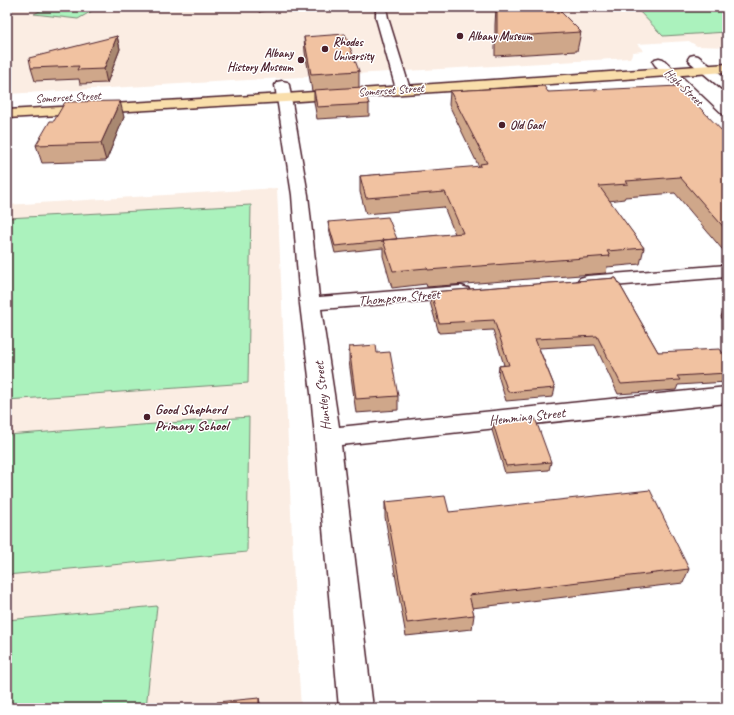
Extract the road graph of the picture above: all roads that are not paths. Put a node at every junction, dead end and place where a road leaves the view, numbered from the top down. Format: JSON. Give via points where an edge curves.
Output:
{"nodes":[{"id":1,"x":381,"y":7,"type":"edge"},
{"id":2,"x":727,"y":57,"type":"edge"},
{"id":3,"x":694,"y":59,"type":"junction"},
{"id":4,"x":658,"y":62,"type":"junction"},
{"id":5,"x":727,"y":68,"type":"edge"},
{"id":6,"x":708,"y":69,"type":"junction"},
{"id":7,"x":668,"y":72,"type":"junction"},
{"id":8,"x":448,"y":74,"type":"dead end"},
{"id":9,"x":385,"y":78,"type":"dead end"},
{"id":10,"x":404,"y":81,"type":"junction"},
{"id":11,"x":727,"y":86,"type":"edge"},
{"id":12,"x":283,"y":88,"type":"junction"},
{"id":13,"x":50,"y":98,"type":"dead end"},
{"id":14,"x":40,"y":112,"type":"junction"},
{"id":15,"x":7,"y":114,"type":"edge"},
{"id":16,"x":727,"y":128,"type":"edge"},
{"id":17,"x":727,"y":271,"type":"edge"},
{"id":18,"x":570,"y":283,"type":"edge"},
{"id":19,"x":476,"y":291,"type":"edge"},
{"id":20,"x":310,"y":304,"type":"junction"},
{"id":21,"x":727,"y":395,"type":"edge"},
{"id":22,"x":327,"y":437,"type":"junction"},
{"id":23,"x":356,"y":708,"type":"edge"}],
"edges":[{"from":1,"to":10,"type":"street","via":[[382,18]]},
{"from":2,"to":3,"type":"main road"},
{"from":3,"to":4,"type":"main road"},
{"from":3,"to":6,"type":"street","name":"High Street"},
{"from":4,"to":7,"type":"street","name":"High Street"},
{"from":4,"to":8,"type":"main road"},
{"from":5,"to":6,"type":"main road","name":"Somerset Street"},
{"from":6,"to":7,"type":"main road","name":"Somerset Street"},
{"from":6,"to":11,"type":"street","name":"High Street"},
{"from":7,"to":10,"type":"main road","name":"Somerset Street"},
{"from":7,"to":16,"type":"street","name":"High Street"},
{"from":9,"to":10,"type":"main road","name":"Somerset Street"},
{"from":10,"to":12,"type":"main road","name":"Somerset Street"},
{"from":12,"to":14,"type":"main road","name":"Somerset Street"},
{"from":12,"to":20,"type":"street","name":"Huntley Street","via":[[300,195]]},
{"from":13,"to":14,"type":"main road"},
{"from":14,"to":15,"type":"main road","name":"Somerset Street"},
{"from":17,"to":18,"type":"street"},
{"from":19,"to":20,"type":"street","name":"Thompson Street"},
{"from":20,"to":22,"type":"street","name":"Huntley Street"},
{"from":21,"to":22,"type":"street","name":"Hemming Street"},
{"from":22,"to":23,"type":"street","name":"Huntley Street"}]}
